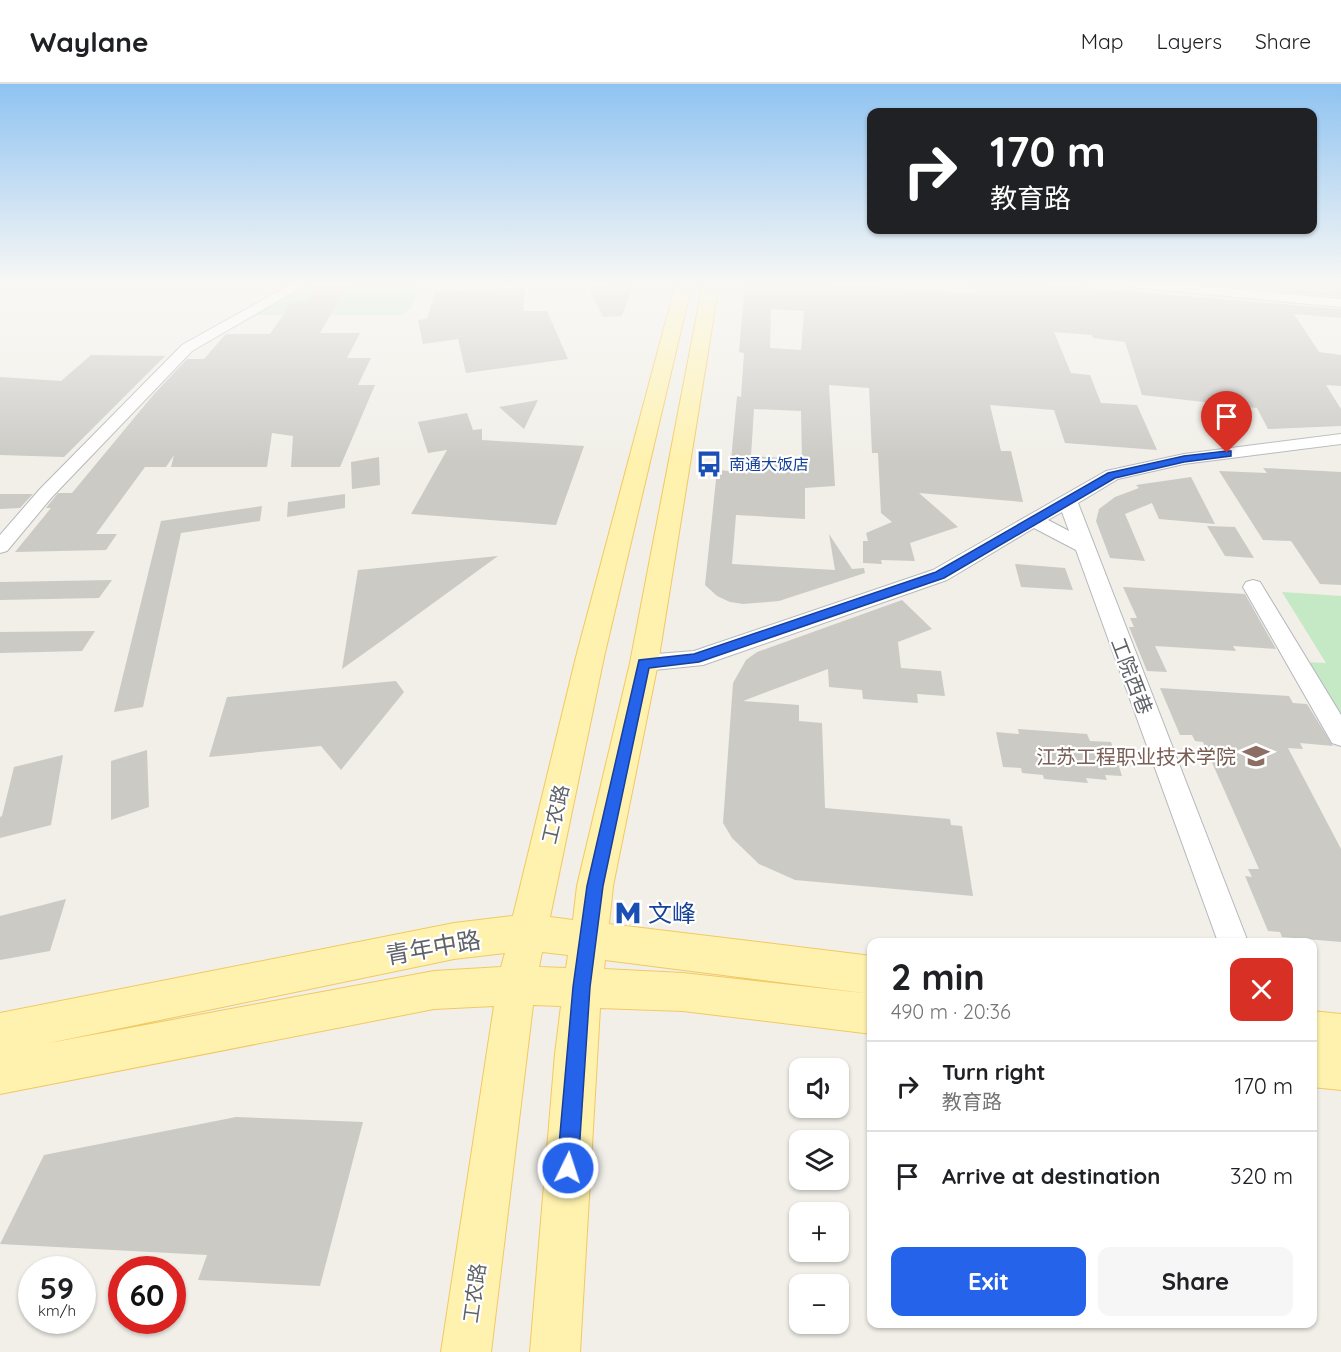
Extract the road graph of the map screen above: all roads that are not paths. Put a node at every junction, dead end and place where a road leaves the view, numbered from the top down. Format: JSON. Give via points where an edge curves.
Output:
{"nodes":[{"id":1,"x":197,"y":342,"type":"edge"},
{"id":2,"x":669,"y":342,"type":"edge"},
{"id":3,"x":701,"y":342,"type":"edge"},
{"id":4,"x":1341,"y":439,"type":"edge"},
{"id":5,"x":1068,"y":502,"type":"junction"},
{"id":6,"x":1035,"y":521,"type":"junction"},
{"id":7,"x":1082,"y":545,"type":"junction"},
{"id":8,"x":0,"y":547,"type":"edge"},
{"id":9,"x":1253,"y":587,"type":"dead end"},
{"id":10,"x":644,"y":663,"type":"junction"},
{"id":11,"x":1341,"y":736,"type":"edge"},
{"id":12,"x":527,"y":932,"type":"junction"},
{"id":13,"x":587,"y":938,"type":"junction"},
{"id":14,"x":1231,"y":938,"type":"edge"},
{"id":15,"x":867,"y":974,"type":"edge"},
{"id":16,"x":516,"y":985,"type":"junction"},
{"id":17,"x":582,"y":987,"type":"junction"},
{"id":18,"x":867,"y":1013,"type":"edge"},
{"id":19,"x":1317,"y":1032,"type":"edge"},
{"id":20,"x":0,"y":1034,"type":"edge"},
{"id":21,"x":1341,"y":1034,"type":"edge"},
{"id":22,"x":1317,"y":1067,"type":"edge"},
{"id":23,"x":1341,"y":1069,"type":"edge"},
{"id":24,"x":0,"y":1073,"type":"edge"},
{"id":25,"x":466,"y":1352,"type":"edge"},
{"id":26,"x":555,"y":1352,"type":"edge"}],
"edges":[{"from":1,"to":8,"type":"street","via":[[187,348],[46,493]]},
{"from":2,"to":12,"type":"main road","name":"工农路","via":[[590,657]]},
{"from":3,"to":10,"type":"main road"},
{"from":4,"to":5,"type":"street","via":[[1184,459],[1112,475]]},
{"from":5,"to":6,"type":"street"},
{"from":5,"to":7,"type":"street","name":"工院西巷"},
{"from":6,"to":7,"type":"street"},
{"from":6,"to":10,"type":"street","via":[[940,575],[695,658]]},
{"from":7,"to":14,"type":"street","name":"工院西巷"},
{"from":9,"to":11,"type":"street"},
{"from":10,"to":13,"type":"main road"},
{"from":12,"to":13,"type":"main road","name":"青年中路"},
{"from":12,"to":16,"type":"main road","name":"工农路"},
{"from":12,"to":20,"type":"main road","name":"青年中路","via":[[454,941]]},
{"from":13,"to":15,"type":"main road","name":"青年中路"},
{"from":13,"to":17,"type":"main road"},
{"from":16,"to":17,"type":"main road","name":"青年中路"},
{"from":16,"to":24,"type":"main road","name":"青年中路","via":[[434,990]]},
{"from":16,"to":25,"type":"main road","name":"工农路"},
{"from":17,"to":18,"type":"main road","name":"青年中路","via":[[683,992]]},
{"from":17,"to":26,"type":"main road"},
{"from":19,"to":21,"type":"main road"},
{"from":22,"to":23,"type":"main road"}]}
